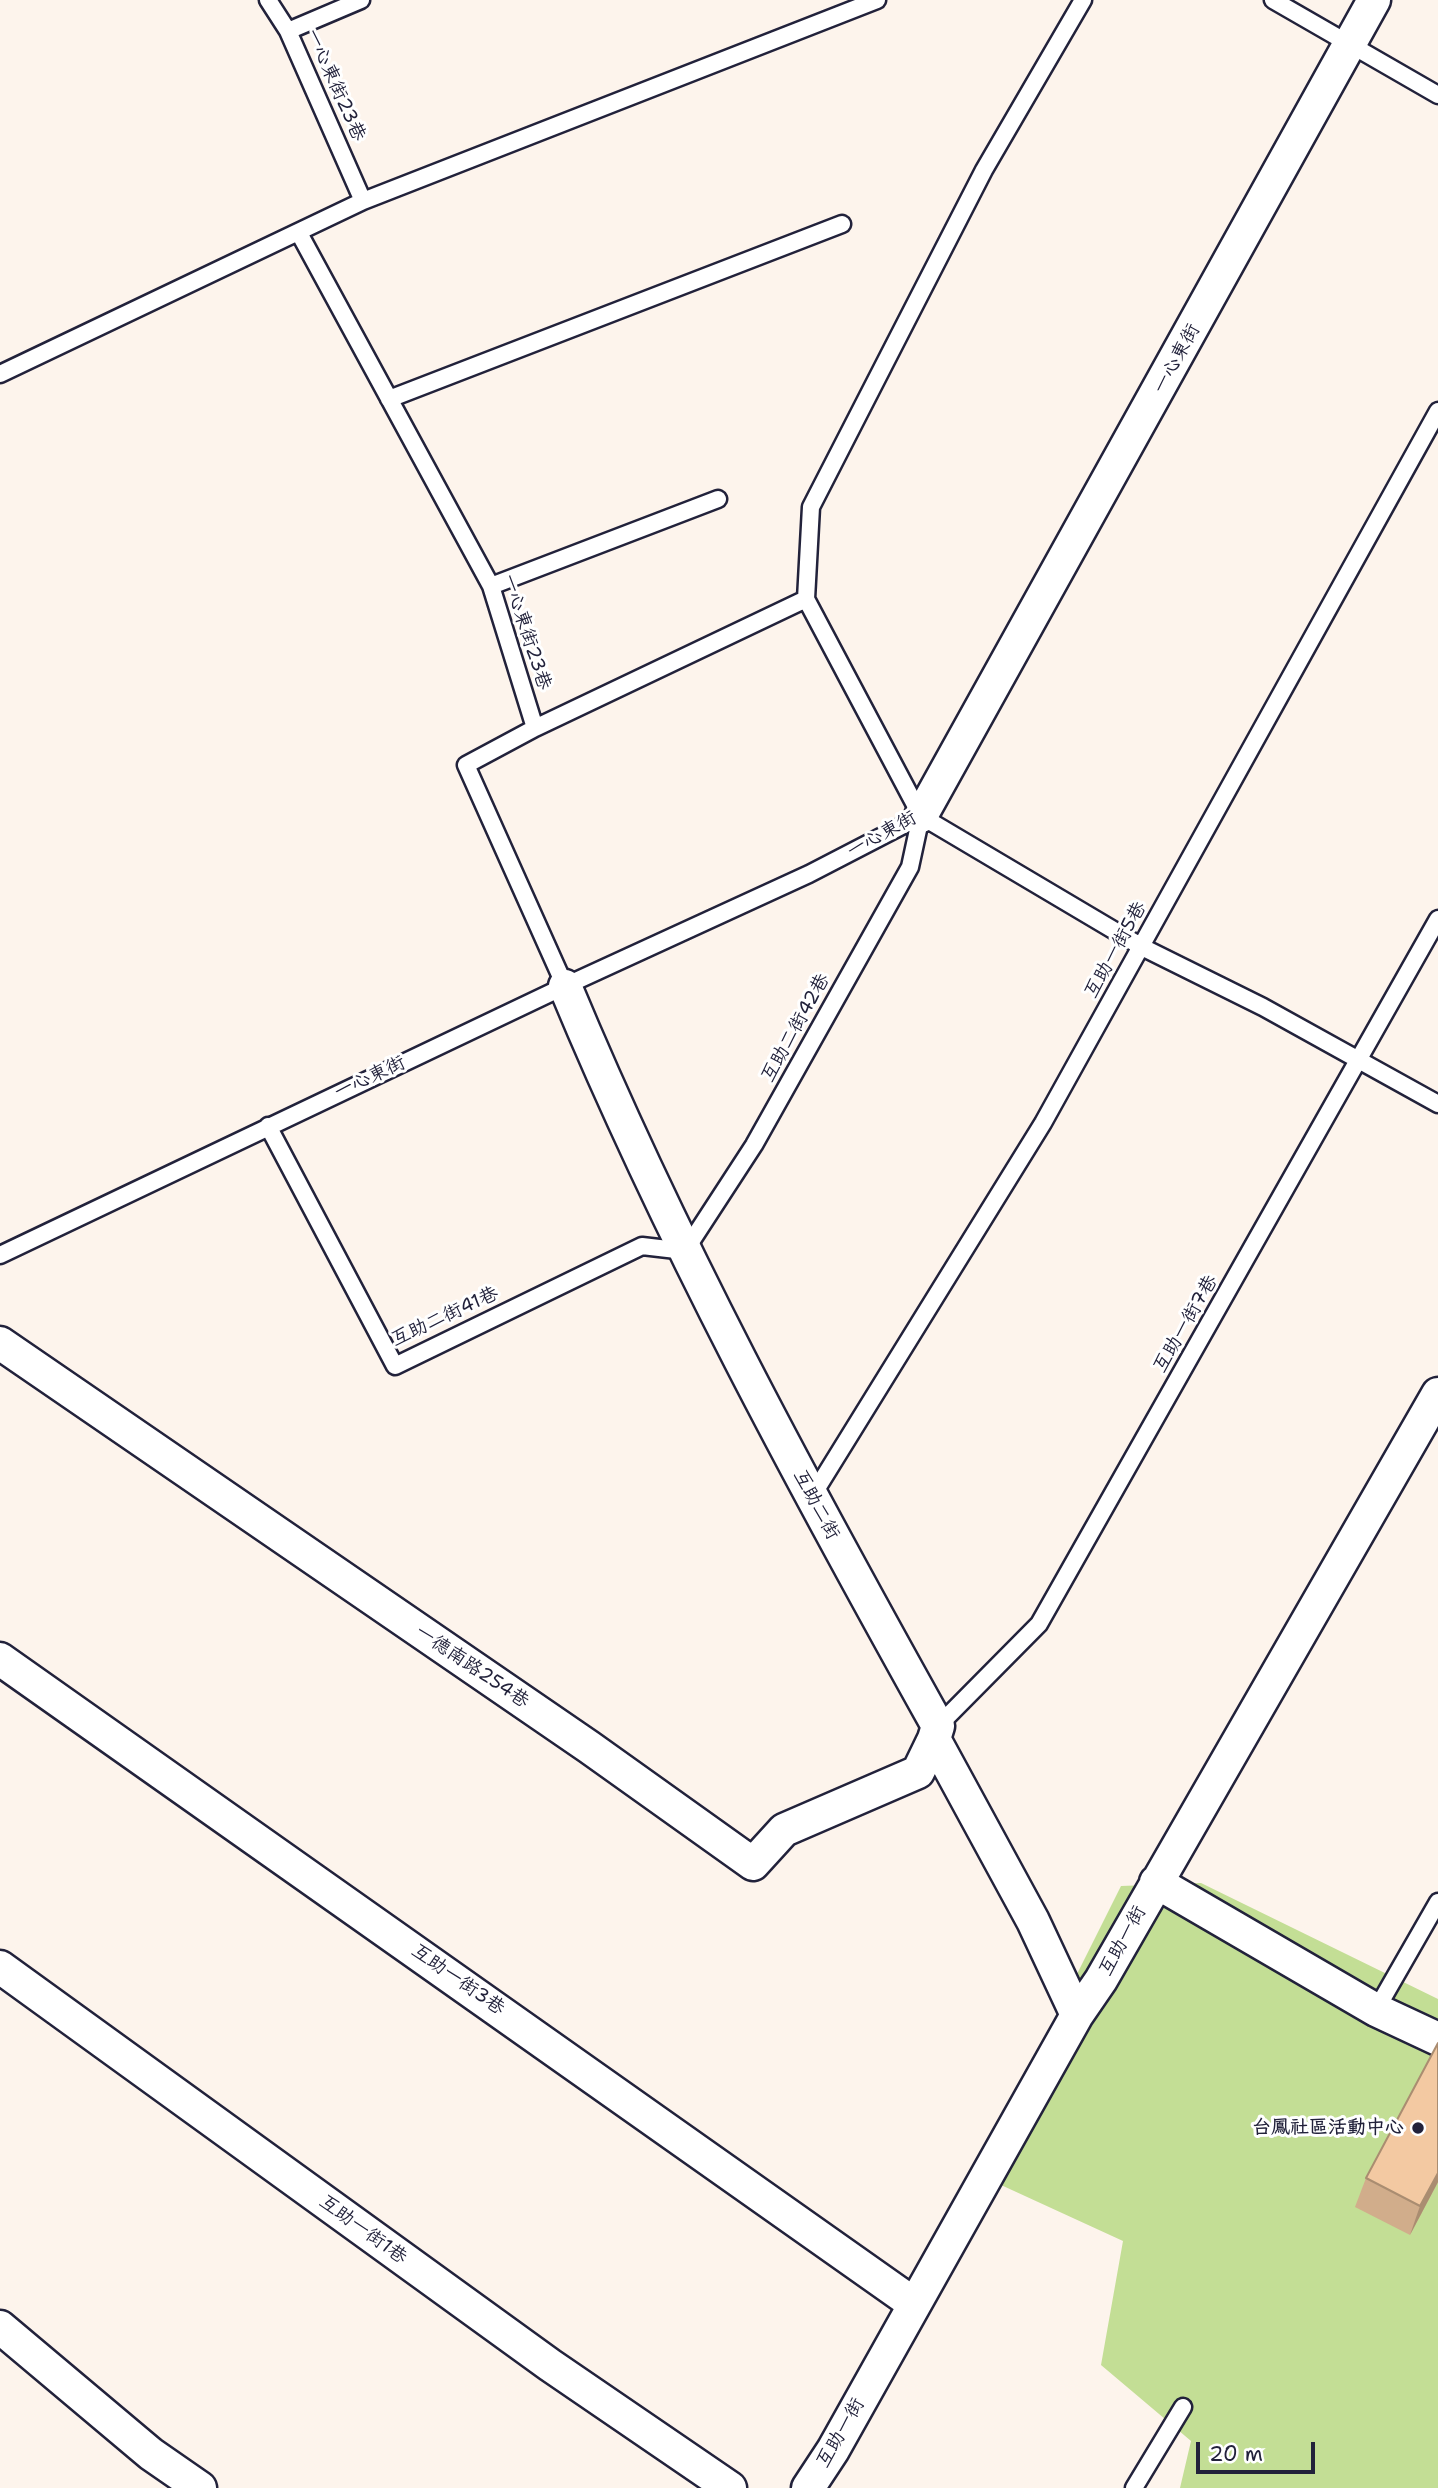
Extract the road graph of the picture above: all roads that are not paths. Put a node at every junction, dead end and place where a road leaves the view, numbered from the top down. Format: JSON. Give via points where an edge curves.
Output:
{"nodes":[{"id":1,"x":268,"y":0,"type":"edge"},
{"id":2,"x":361,"y":0,"type":"edge"},
{"id":3,"x":877,"y":0,"type":"edge"},
{"id":4,"x":1083,"y":0,"type":"edge"},
{"id":5,"x":1273,"y":0,"type":"edge"},
{"id":6,"x":1374,"y":0,"type":"edge"},
{"id":7,"x":288,"y":31,"type":"junction"},
{"id":8,"x":1349,"y":43,"type":"junction"},
{"id":9,"x":1438,"y":95,"type":"edge"},
{"id":10,"x":363,"y":201,"type":"junction"},
{"id":11,"x":842,"y":224,"type":"dead end"},
{"id":12,"x":299,"y":233,"type":"junction"},
{"id":13,"x":0,"y":374,"type":"edge"},
{"id":14,"x":389,"y":400,"type":"junction"},
{"id":15,"x":1438,"y":411,"type":"edge"},
{"id":16,"x":718,"y":499,"type":"dead end"},
{"id":17,"x":491,"y":586,"type":"junction"},
{"id":18,"x":807,"y":599,"type":"junction"},
{"id":19,"x":535,"y":728,"type":"junction"},
{"id":20,"x":922,"y":816,"type":"junction"},
{"id":21,"x":1438,"y":919,"type":"edge"},
{"id":22,"x":1142,"y":947,"type":"junction"},
{"id":23,"x":565,"y":986,"type":"junction"},
{"id":24,"x":1359,"y":1062,"type":"junction"},
{"id":25,"x":1438,"y":1104,"type":"edge"},
{"id":26,"x":268,"y":1126,"type":"junction"},
{"id":27,"x":685,"y":1251,"type":"junction"},
{"id":28,"x":0,"y":1255,"type":"edge"},
{"id":29,"x":0,"y":1343,"type":"edge"},
{"id":30,"x":1438,"y":1394,"type":"edge"},
{"id":31,"x":811,"y":1498,"type":"junction"},
{"id":32,"x":0,"y":1659,"type":"edge"},
{"id":33,"x":936,"y":1732,"type":"junction"},
{"id":34,"x":1156,"y":1882,"type":"junction"},
{"id":35,"x":1438,"y":1902,"type":"edge"},
{"id":36,"x":0,"y":1967,"type":"edge"},
{"id":37,"x":1376,"y":2010,"type":"junction"},
{"id":38,"x":1077,"y":2015,"type":"junction"},
{"id":39,"x":1438,"y":2039,"type":"edge"},
{"id":40,"x":914,"y":2304,"type":"junction"},
{"id":41,"x":0,"y":2327,"type":"edge"},
{"id":42,"x":1183,"y":2407,"type":"dead end"},
{"id":43,"x":200,"y":2488,"type":"edge"},
{"id":44,"x":730,"y":2488,"type":"edge"},
{"id":45,"x":808,"y":2488,"type":"edge"},
{"id":46,"x":1134,"y":2488,"type":"edge"}],
"edges":[{"from":1,"to":7,"type":"lane","name":"一心東街23巷"},
{"from":2,"to":7,"type":"lane"},
{"from":3,"to":10,"type":"lane"},
{"from":4,"to":18,"type":"lane","via":[[984,170],[811,507]]},
{"from":5,"to":8,"type":"lane"},
{"from":6,"to":8,"type":"street","name":"一心東街"},
{"from":7,"to":10,"type":"lane","name":"一心東街23巷"},
{"from":8,"to":9,"type":"lane"},
{"from":8,"to":20,"type":"street","name":"一心東街"},
{"from":10,"to":12,"type":"lane"},
{"from":11,"to":14,"type":"lane"},
{"from":12,"to":13,"type":"lane"},
{"from":12,"to":14,"type":"lane","name":"一心東街23巷"},
{"from":14,"to":17,"type":"lane","name":"一心東街23巷"},
{"from":15,"to":22,"type":"lane","name":"互助一街5巷"},
{"from":16,"to":17,"type":"lane"},
{"from":17,"to":19,"type":"lane","name":"一心東街23巷"},
{"from":18,"to":19,"type":"lane"},
{"from":18,"to":20,"type":"lane"},
{"from":19,"to":23,"type":"lane","via":[[466,765]]},
{"from":20,"to":22,"type":"lane"},
{"from":20,"to":23,"type":"lane","name":"一心東街","via":[[809,874]]},
{"from":20,"to":27,"type":"lane","name":"互助二街42巷","via":[[910,867],[754,1145]]},
{"from":21,"to":24,"type":"lane","name":"互助一街7巷"},
{"from":22,"to":24,"type":"lane","via":[[1263,1007]]},
{"from":22,"to":31,"type":"lane","name":"互助一街5巷","via":[[1043,1123]]},
{"from":23,"to":26,"type":"lane","name":"一心東街"},
{"from":23,"to":27,"type":"street","name":"互助二街"},
{"from":24,"to":25,"type":"lane"},
{"from":24,"to":33,"type":"lane","name":"互助一街7巷","via":[[1039,1624]]},
{"from":26,"to":27,"type":"lane","name":"互助二街41巷","via":[[395,1366],[642,1246]]},
{"from":26,"to":28,"type":"lane","name":"一心東街"},
{"from":27,"to":31,"type":"street","name":"互助二街"},
{"from":29,"to":33,"type":"street","name":"一德南路254巷","via":[[753,1864],[784,1830],[918,1772]]},
{"from":30,"to":34,"type":"street","name":"互助一街"},
{"from":31,"to":33,"type":"street","name":"互助二街"},
{"from":32,"to":40,"type":"street","name":"互助一街3巷"},
{"from":33,"to":38,"type":"street","name":"互助二街"},
{"from":34,"to":37,"type":"street"},
{"from":34,"to":38,"type":"street","name":"互助一街"},
{"from":35,"to":37,"type":"lane"},
{"from":36,"to":44,"type":"street","name":"互助一街1巷","via":[[550,2365]]},
{"from":37,"to":39,"type":"street"},
{"from":38,"to":40,"type":"street","name":"互助一街"},
{"from":40,"to":45,"type":"street","name":"互助一街"},
{"from":41,"to":43,"type":"street","via":[[151,2454]]},
{"from":42,"to":46,"type":"lane"}]}
